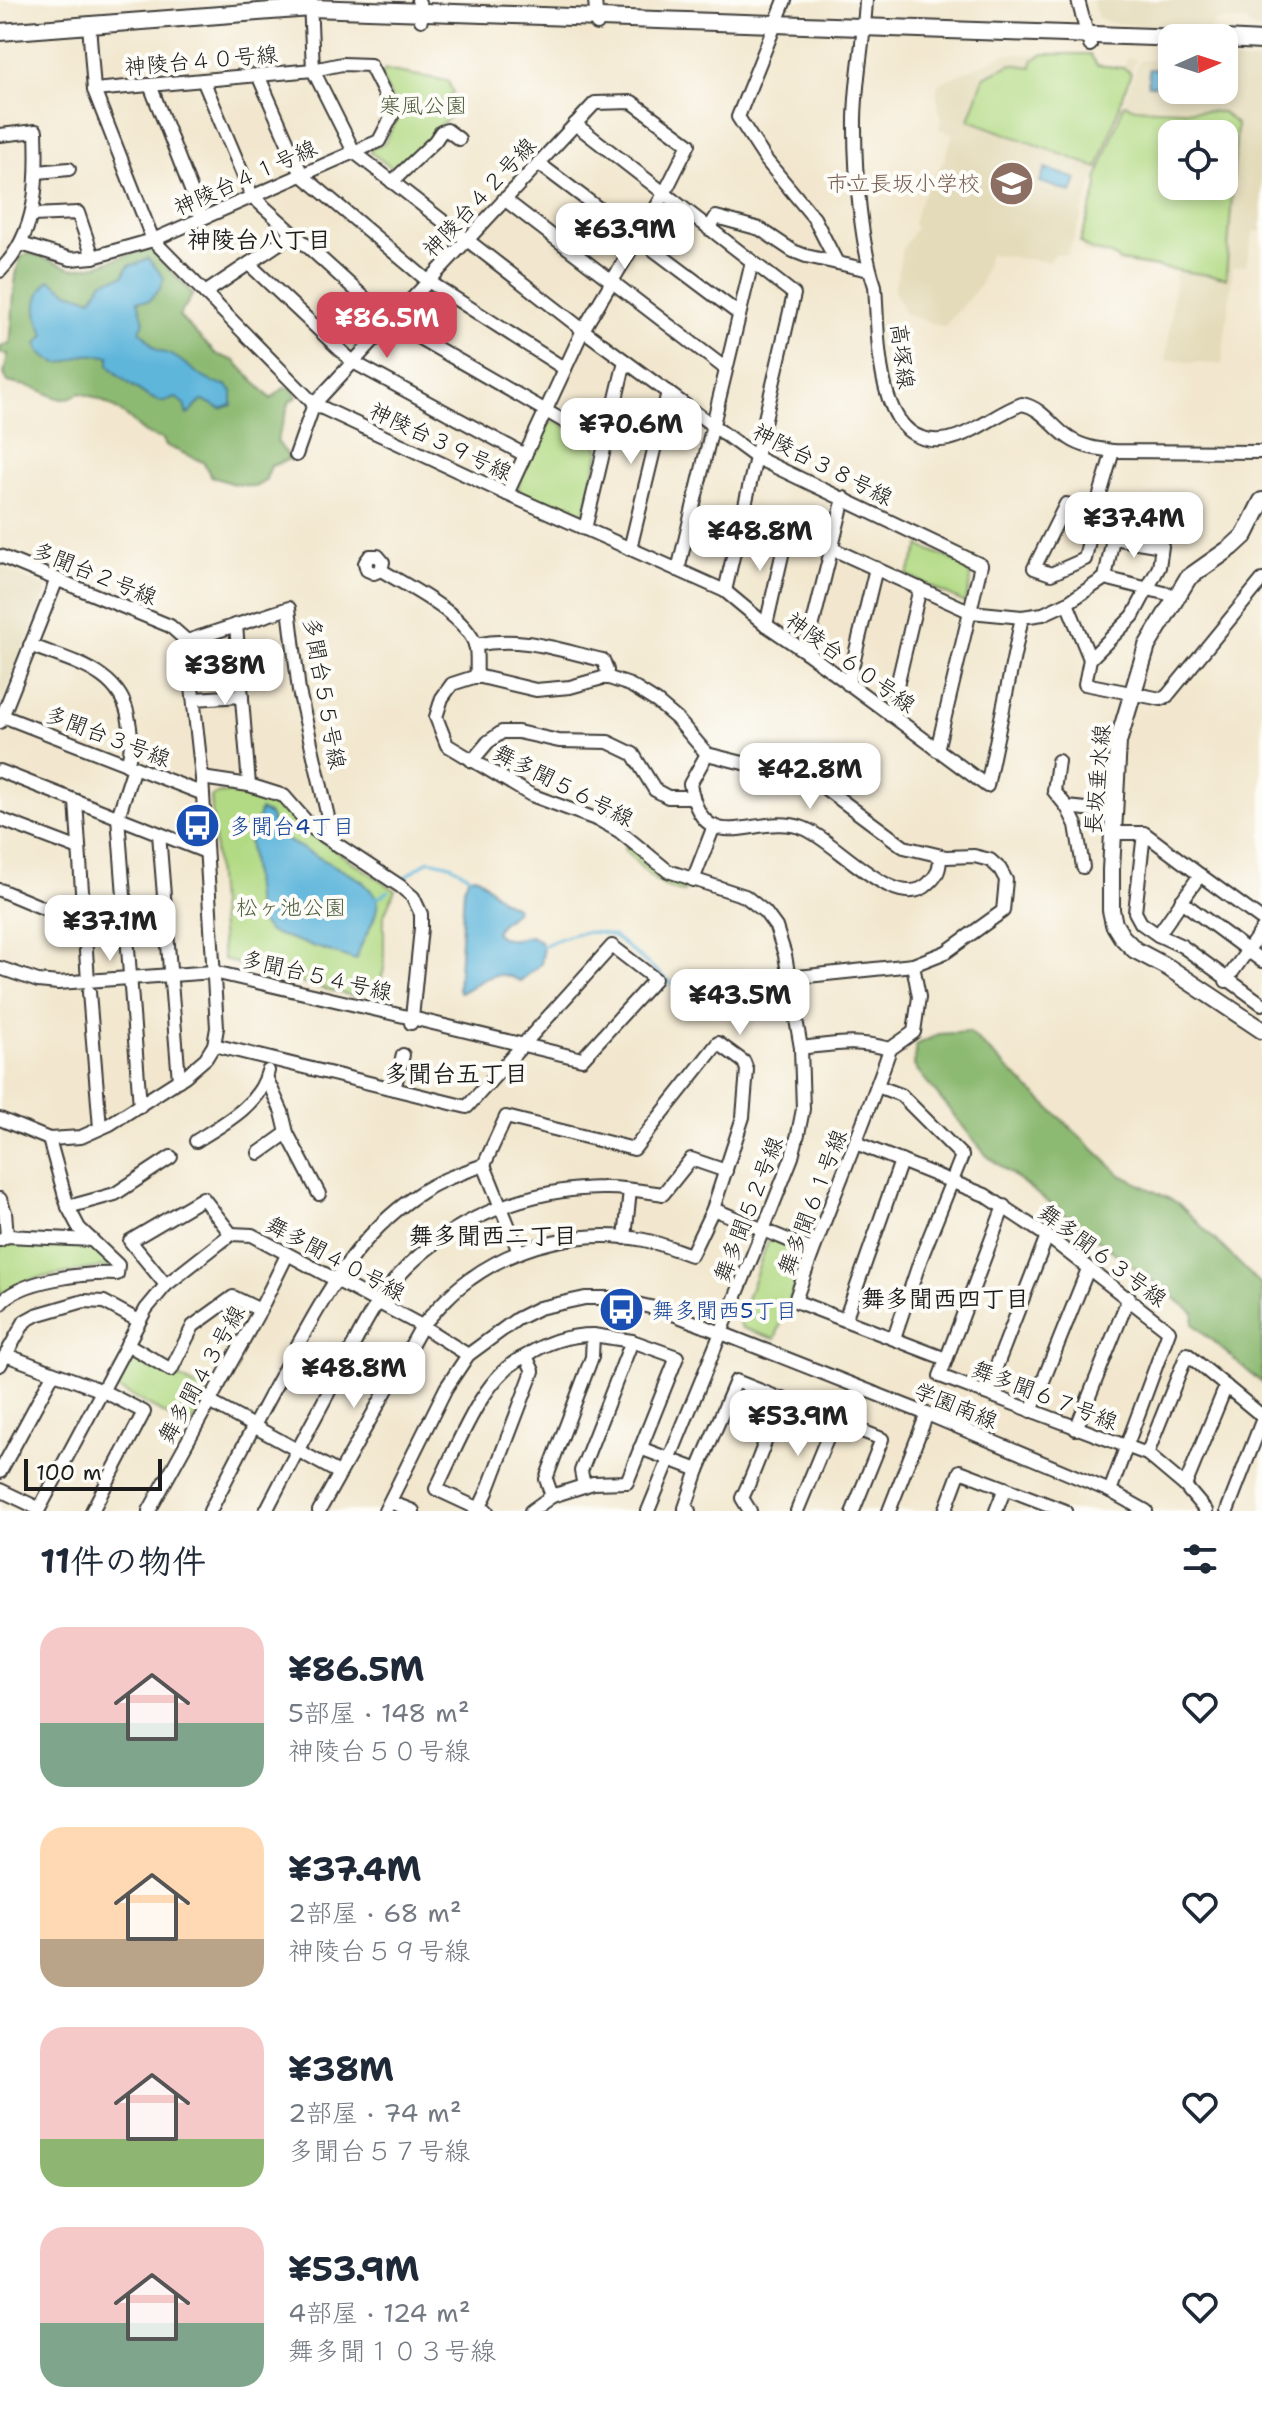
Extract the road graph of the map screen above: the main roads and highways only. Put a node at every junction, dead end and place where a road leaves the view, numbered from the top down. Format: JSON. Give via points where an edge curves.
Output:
{"nodes":[{"id":1,"x":311,"y":8,"type":"edge"},
{"id":2,"x":420,"y":10,"type":"edge"},
{"id":3,"x":461,"y":11,"type":"edge"},
{"id":4,"x":596,"y":14,"type":"edge"},
{"id":5,"x":89,"y":28,"type":"junction"},
{"id":6,"x":0,"y":32,"type":"edge"},
{"id":7,"x":1158,"y":39,"type":"edge"},
{"id":8,"x":1089,"y":40,"type":"junction"},
{"id":9,"x":1238,"y":40,"type":"edge"},
{"id":10,"x":0,"y":41,"type":"edge"},
{"id":11,"x":1262,"y":41,"type":"edge"},
{"id":12,"x":1158,"y":46,"type":"edge"},
{"id":13,"x":1238,"y":49,"type":"edge"},
{"id":14,"x":1262,"y":50,"type":"edge"},
{"id":15,"x":1262,"y":501,"type":"edge"},
{"id":16,"x":1262,"y":1030,"type":"edge"}],
"edges":[{"from":1,"to":2,"type":"main road"},
{"from":1,"to":5,"type":"main road"},
{"from":2,"to":3,"type":"main road"},
{"from":3,"to":4,"type":"main road"},
{"from":4,"to":8,"type":"main road","via":[[775,28]]},
{"from":5,"to":6,"type":"main road"},
{"from":5,"to":10,"type":"main road"},
{"from":7,"to":8,"type":"main road"},
{"from":8,"to":12,"type":"main road"},
{"from":9,"to":11,"type":"main road"},
{"from":13,"to":14,"type":"main road"},
{"from":15,"to":16,"type":"main road","name":"長坂垂水線","via":[[1245,535],[1188,578],[1147,646],[1118,742],[1111,870],[1111,910],[1122,937]]}]}
